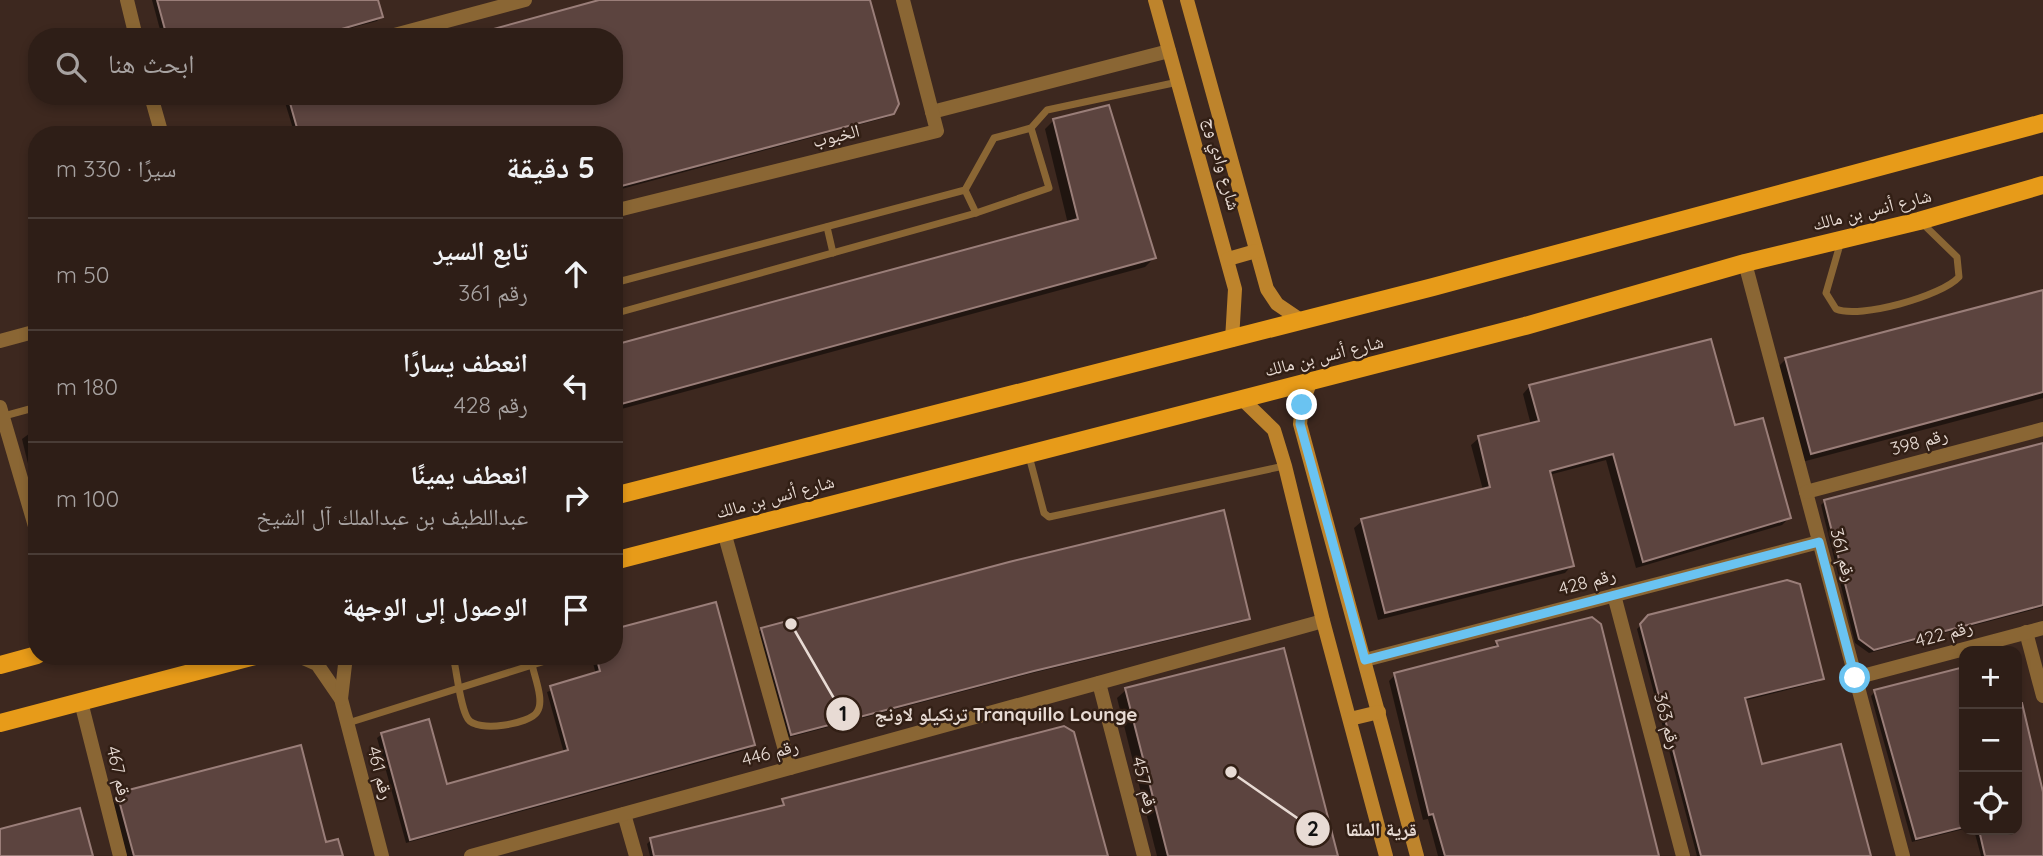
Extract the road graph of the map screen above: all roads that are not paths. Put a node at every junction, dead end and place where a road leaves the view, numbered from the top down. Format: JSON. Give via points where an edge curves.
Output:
{"nodes":[{"id":1,"x":127,"y":0,"type":"edge"},
{"id":2,"x":524,"y":0,"type":"edge"},
{"id":3,"x":903,"y":0,"type":"edge"},
{"id":4,"x":1155,"y":0,"type":"edge"},
{"id":5,"x":1187,"y":0,"type":"edge"},
{"id":6,"x":134,"y":28,"type":"edge"},
{"id":7,"x":420,"y":28,"type":"edge"},
{"id":8,"x":1169,"y":51,"type":"junction"},
{"id":9,"x":1179,"y":82,"type":"junction"},
{"id":10,"x":157,"y":105,"type":"edge"},
{"id":11,"x":932,"y":112,"type":"junction"},
{"id":12,"x":2043,"y":123,"type":"edge"},
{"id":13,"x":161,"y":126,"type":"edge"},
{"id":14,"x":1031,"y":128,"type":"junction"},
{"id":15,"x":2043,"y":185,"type":"edge"},
{"id":16,"x":965,"y":190,"type":"junction"},
{"id":17,"x":623,"y":209,"type":"edge"},
{"id":18,"x":976,"y":213,"type":"junction"},
{"id":19,"x":1919,"y":221,"type":"junction"},
{"id":20,"x":827,"y":227,"type":"junction"},
{"id":21,"x":1842,"y":241,"type":"junction"},
{"id":22,"x":1256,"y":251,"type":"junction"},
{"id":23,"x":833,"y":253,"type":"junction"},
{"id":24,"x":1228,"y":259,"type":"junction"},
{"id":25,"x":1745,"y":263,"type":"junction"},
{"id":26,"x":623,"y":281,"type":"edge"},
{"id":27,"x":623,"y":311,"type":"edge"},
{"id":28,"x":1302,"y":321,"type":"junction"},
{"id":29,"x":28,"y":333,"type":"edge"},
{"id":30,"x":1232,"y":340,"type":"junction"},
{"id":31,"x":0,"y":341,"type":"edge"},
{"id":32,"x":1311,"y":380,"type":"junction"},
{"id":33,"x":1242,"y":399,"type":"junction"},
{"id":34,"x":28,"y":408,"type":"edge"},
{"id":35,"x":2,"y":411,"type":"edge"},
{"id":36,"x":2043,"y":429,"type":"edge"},
{"id":37,"x":1029,"y":453,"type":"junction"},
{"id":38,"x":1287,"y":473,"type":"junction"},
{"id":39,"x":1314,"y":473,"type":"junction"},
{"id":40,"x":1806,"y":492,"type":"junction"},
{"id":41,"x":623,"y":494,"type":"edge"},
{"id":42,"x":28,"y":502,"type":"edge"},
{"id":43,"x":724,"y":531,"type":"junction"},
{"id":44,"x":1819,"y":542,"type":"junction"},
{"id":45,"x":623,"y":559,"type":"edge"},
{"id":46,"x":1614,"y":595,"type":"junction"},
{"id":47,"x":1323,"y":621,"type":"junction"},
{"id":48,"x":2043,"y":628,"type":"edge"},
{"id":49,"x":2026,"y":632,"type":"junction"},
{"id":50,"x":28,"y":657,"type":"edge"},
{"id":51,"x":1365,"y":660,"type":"junction"},
{"id":52,"x":0,"y":665,"type":"edge"},
{"id":53,"x":221,"y":665,"type":"edge"},
{"id":54,"x":318,"y":665,"type":"edge"},
{"id":55,"x":345,"y":665,"type":"edge"},
{"id":56,"x":455,"y":665,"type":"edge"},
{"id":57,"x":529,"y":665,"type":"edge"},
{"id":58,"x":532,"y":665,"type":"edge"},
{"id":59,"x":1855,"y":678,"type":"junction"},
{"id":60,"x":1099,"y":683,"type":"junction"},
{"id":61,"x":461,"y":689,"type":"junction"},
{"id":62,"x":2043,"y":696,"type":"edge"},
{"id":63,"x":341,"y":699,"type":"junction"},
{"id":64,"x":81,"y":702,"type":"junction"},
{"id":65,"x":1379,"y":712,"type":"junction"},
{"id":66,"x":1350,"y":719,"type":"junction"},
{"id":67,"x":0,"y":723,"type":"edge"},
{"id":68,"x":347,"y":723,"type":"junction"},
{"id":69,"x":790,"y":768,"type":"junction"},
{"id":70,"x":624,"y":814,"type":"junction"},
{"id":71,"x":120,"y":856,"type":"edge"},
{"id":72,"x":382,"y":856,"type":"edge"},
{"id":73,"x":471,"y":856,"type":"edge"},
{"id":74,"x":636,"y":856,"type":"edge"},
{"id":75,"x":1144,"y":856,"type":"edge"},
{"id":76,"x":1386,"y":856,"type":"edge"},
{"id":77,"x":1417,"y":856,"type":"edge"},
{"id":78,"x":1683,"y":856,"type":"edge"},
{"id":79,"x":1903,"y":856,"type":"edge"}],
"edges":[{"from":1,"to":6,"type":"street"},
{"from":2,"to":7,"type":"street"},
{"from":3,"to":11,"type":"street"},
{"from":4,"to":8,"type":"street","name":"شارع وادي وج"},
{"from":5,"to":22,"type":"street","name":"شارع وادي وج"},
{"from":8,"to":9,"type":"street","name":"شارع وادي وج"},
{"from":8,"to":11,"type":"street"},
{"from":9,"to":14,"type":"lane","via":[[1048,110]]},
{"from":9,"to":24,"type":"street","name":"شارع وادي وج"},
{"from":10,"to":13,"type":"street"},
{"from":11,"to":17,"type":"street","name":"الخبوب","via":[[937,131]]},
{"from":12,"to":28,"type":"main road"},
{"from":14,"to":16,"type":"lane","via":[[994,138]]},
{"from":14,"to":18,"type":"lane","via":[[1049,188]]},
{"from":15,"to":19,"type":"main road","name":"شارع أنس بن مالك"},
{"from":16,"to":18,"type":"lane"},
{"from":16,"to":20,"type":"lane"},
{"from":18,"to":23,"type":"lane"},
{"from":19,"to":21,"type":"main road","name":"شارع أنس بن مالك"},
{"from":19,"to":21,"type":"lane","via":[[1957,257],[1959,276],[1941,291],[1855,314],[1836,309],[1826,293]]},
{"from":20,"to":23,"type":"lane"},
{"from":20,"to":26,"type":"lane"},
{"from":21,"to":25,"type":"main road","name":"شارع أنس بن مالك"},
{"from":22,"to":24,"type":"street"},
{"from":22,"to":28,"type":"street","name":"شارع وادي وج","via":[[1271,297]]},
{"from":23,"to":27,"type":"lane"},
{"from":24,"to":30,"type":"street","name":"شارع وادي وج","via":[[1236,299]]},
{"from":25,"to":32,"type":"main road","name":"شارع أنس بن مالك","via":[[1525,326]]},
{"from":25,"to":40,"type":"street","name":"رقم 361"},
{"from":28,"to":30,"type":"main road"},
{"from":29,"to":31,"type":"street"},
{"from":30,"to":41,"type":"main road"},
{"from":32,"to":33,"type":"main road","name":"شارع أنس بن مالك"},
{"from":32,"to":39,"type":"street","via":[[1300,424]]},
{"from":33,"to":37,"type":"main road","name":"شارع أنس بن مالك"},
{"from":33,"to":38,"type":"street","via":[[1274,430]]},
{"from":34,"to":35,"type":"lane"},
{"from":35,"to":42,"type":"street"},
{"from":36,"to":40,"type":"street","name":"رقم 398"},
{"from":37,"to":38,"type":"lane","via":[[1044,513],[1049,517]]},
{"from":37,"to":43,"type":"main road","name":"شارع أنس بن مالك"},
{"from":38,"to":39,"type":"street","via":[[1300,460]]},
{"from":38,"to":47,"type":"street"},
{"from":39,"to":51,"type":"street"},
{"from":40,"to":44,"type":"street","name":"رقم 361"},
{"from":43,"to":45,"type":"main road","name":"شارع أنس بن مالك"},
{"from":43,"to":69,"type":"street"},
{"from":44,"to":46,"type":"street","name":"رقم 428"},
{"from":44,"to":59,"type":"street","name":"رقم 361"},
{"from":46,"to":51,"type":"street","name":"رقم 428"},
{"from":46,"to":78,"type":"street","name":"رقم 363"},
{"from":47,"to":60,"type":"street","name":"رقم 446"},
{"from":47,"to":66,"type":"street"},
{"from":48,"to":49,"type":"street","name":"رقم 422"},
{"from":49,"to":59,"type":"street","name":"رقم 422"},
{"from":49,"to":62,"type":"street"},
{"from":50,"to":52,"type":"main road"},
{"from":51,"to":65,"type":"street"},
{"from":53,"to":64,"type":"main road"},
{"from":54,"to":63,"type":"street"},
{"from":55,"to":63,"type":"street"},
{"from":56,"to":61,"type":"lane"},
{"from":57,"to":61,"type":"lane"},
{"from":58,"to":61,"type":"lane","via":[[540,702],[530,718],[487,728],[476,726],[467,719]]},
{"from":59,"to":79,"type":"street","name":"رقم 361"},
{"from":60,"to":69,"type":"street","name":"رقم 446"},
{"from":60,"to":75,"type":"street","name":"رقم 457"},
{"from":61,"to":68,"type":"lane"},
{"from":63,"to":68,"type":"street","name":"رقم 461"},
{"from":64,"to":67,"type":"main road"},
{"from":64,"to":71,"type":"street","name":"رقم 467"},
{"from":65,"to":66,"type":"street"},
{"from":65,"to":77,"type":"street"},
{"from":66,"to":76,"type":"street"},
{"from":68,"to":72,"type":"street","name":"رقم 461"},
{"from":69,"to":70,"type":"street","name":"رقم 446"},
{"from":70,"to":73,"type":"street","name":"رقم 446"},
{"from":70,"to":74,"type":"street"}]}
